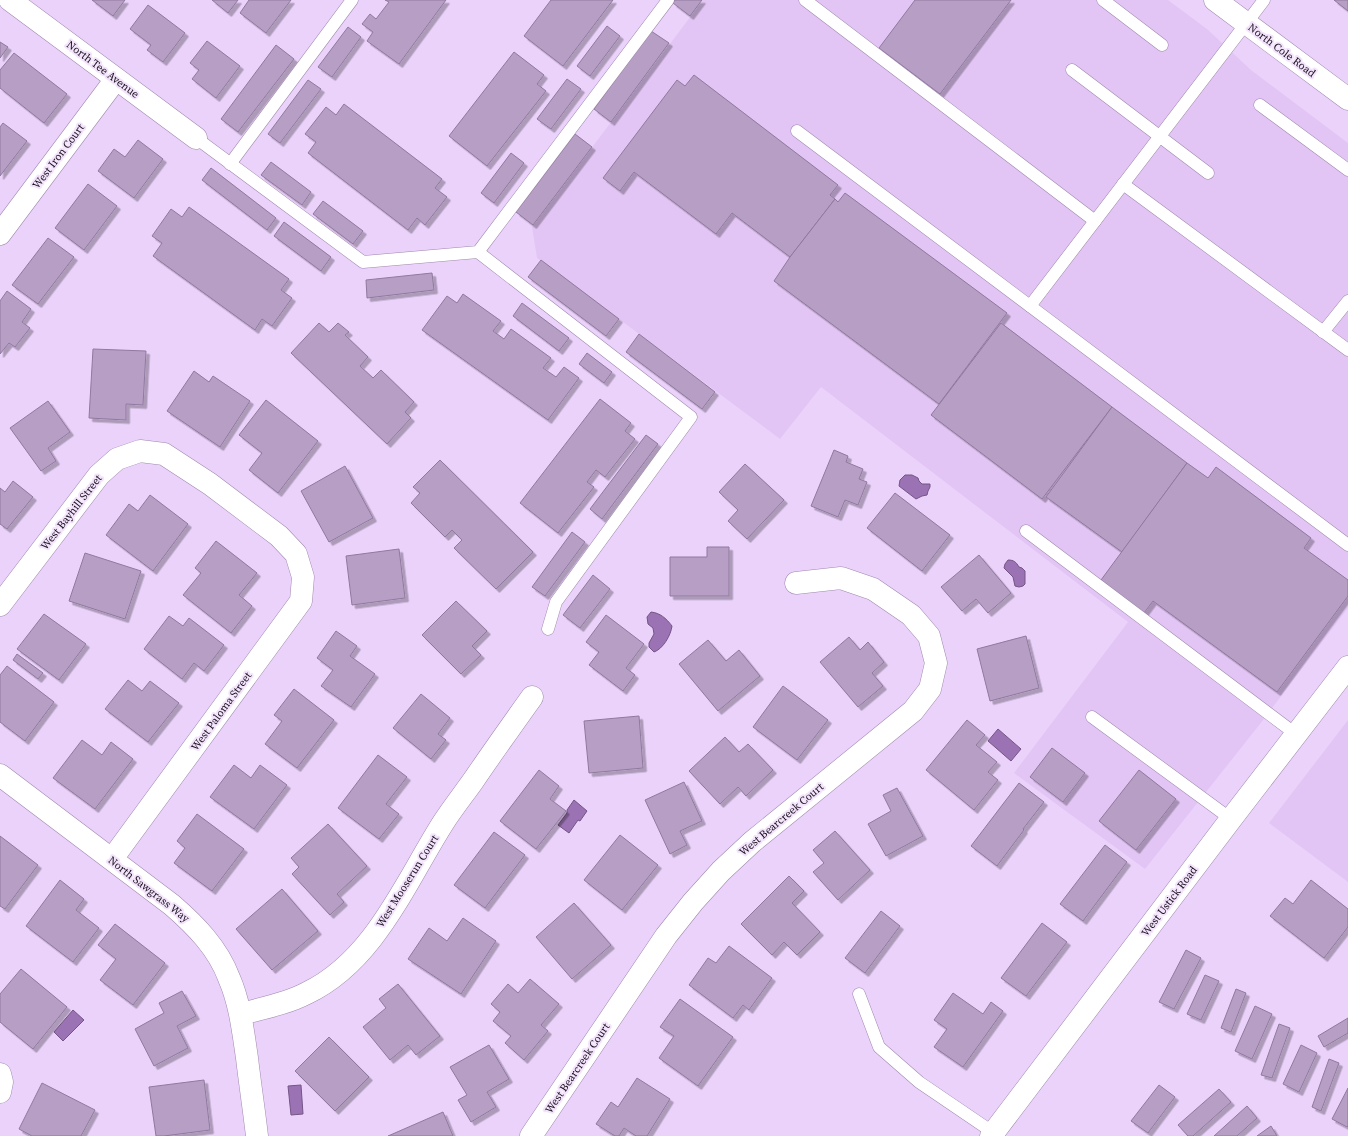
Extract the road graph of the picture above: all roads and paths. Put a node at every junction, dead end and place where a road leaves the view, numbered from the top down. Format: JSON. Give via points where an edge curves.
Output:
{"nodes":[{"id":1,"x":10,"y":0,"type":"edge"},
{"id":2,"x":352,"y":0,"type":"edge"},
{"id":3,"x":668,"y":0,"type":"edge"},
{"id":4,"x":805,"y":0,"type":"edge"},
{"id":5,"x":1103,"y":0,"type":"edge"},
{"id":6,"x":1215,"y":0,"type":"edge"},
{"id":7,"x":1264,"y":0,"type":"edge"},
{"id":8,"x":1246,"y":23,"type":"junction"},
{"id":9,"x":1162,"y":45,"type":"dead end"},
{"id":10,"x":1072,"y":70,"type":"dead end"},
{"id":11,"x":116,"y":79,"type":"junction"},
{"id":12,"x":1348,"y":99,"type":"edge"},
{"id":13,"x":1260,"y":105,"type":"dead end"},
{"id":14,"x":797,"y":131,"type":"dead end"},
{"id":15,"x":1160,"y":137,"type":"junction"},
{"id":16,"x":196,"y":138,"type":"joint"},
{"id":17,"x":230,"y":164,"type":"junction"},
{"id":18,"x":1348,"y":170,"type":"edge"},
{"id":19,"x":1208,"y":173,"type":"dead end"},
{"id":20,"x":1124,"y":184,"type":"junction"},
{"id":21,"x":1095,"y":221,"type":"junction"},
{"id":22,"x":0,"y":234,"type":"edge"},
{"id":23,"x":478,"y":252,"type":"junction"},
{"id":24,"x":1348,"y":301,"type":"edge"},
{"id":25,"x":1030,"y":306,"type":"junction"},
{"id":26,"x":1323,"y":332,"type":"junction"},
{"id":27,"x":1348,"y":350,"type":"edge"},
{"id":28,"x":1026,"y":531,"type":"dead end"},
{"id":29,"x":1348,"y":545,"type":"edge"},
{"id":30,"x":296,"y":554,"type":"joint"},
{"id":31,"x":796,"y":584,"type":"dead end"},
{"id":32,"x":0,"y":605,"type":"edge"},
{"id":33,"x":548,"y":629,"type":"dead end"},
{"id":34,"x":1348,"y":667,"type":"edge"},
{"id":35,"x":532,"y":697,"type":"dead end"},
{"id":36,"x":1092,"y":717,"type":"dead end"},
{"id":37,"x":1297,"y":734,"type":"junction"},
{"id":38,"x":0,"y":775,"type":"edge"},
{"id":39,"x":1231,"y":819,"type":"junction"},
{"id":40,"x":112,"y":860,"type":"junction"},
{"id":41,"x":859,"y":994,"type":"dead end"},
{"id":42,"x":241,"y":1014,"type":"junction"},
{"id":43,"x":0,"y":1074,"type":"edge"},
{"id":44,"x":0,"y":1092,"type":"edge"},
{"id":45,"x":993,"y":1134,"type":"edge"},
{"id":46,"x":257,"y":1136,"type":"edge"},
{"id":47,"x":531,"y":1136,"type":"edge"}],
"edges":[{"from":1,"to":11,"type":"street","name":"North Tee Avenue"},
{"from":2,"to":17,"type":"lane"},
{"from":3,"to":23,"type":"lane"},
{"from":4,"to":21,"type":"lane"},
{"from":5,"to":9,"type":"lane"},
{"from":6,"to":8,"type":"street","name":"North Cole Road"},
{"from":7,"to":8,"type":"lane"},
{"from":8,"to":12,"type":"street","name":"North Cole Road"},
{"from":8,"to":15,"type":"lane"},
{"from":10,"to":15,"type":"lane"},
{"from":11,"to":16,"type":"street","name":"North Tee Avenue"},
{"from":11,"to":22,"type":"street","name":"West Iron Court"},
{"from":13,"to":18,"type":"lane"},
{"from":14,"to":25,"type":"lane"},
{"from":15,"to":19,"type":"lane"},
{"from":15,"to":20,"type":"lane"},
{"from":16,"to":17,"type":"lane"},
{"from":17,"to":23,"type":"lane","via":[[363,262]]},
{"from":20,"to":21,"type":"lane"},
{"from":20,"to":26,"type":"lane"},
{"from":21,"to":25,"type":"lane"},
{"from":23,"to":33,"type":"lane","via":[[691,417],[556,602]]},
{"from":24,"to":26,"type":"lane"},
{"from":25,"to":29,"type":"lane"},
{"from":26,"to":27,"type":"lane"},
{"from":28,"to":37,"type":"lane"},
{"from":30,"to":32,"type":"street","name":"West Bayhill Street","via":[[279,536],[197,475],[164,454],[140,452],[117,459],[99,474]]},
{"from":30,"to":40,"type":"street","name":"West Paloma Street","via":[[303,577],[301,601]]},
{"from":31,"to":47,"type":"street","name":"West Bearcreek Court","via":[[841,578],[873,589],[912,615],[929,636],[936,663],[930,689],[913,711],[752,842],[693,902],[666,936]]},
{"from":34,"to":37,"type":"street","name":"West Ustick Road"},
{"from":35,"to":42,"type":"street","name":"West Mooserun Court","via":[[443,822],[383,922],[363,949],[347,966],[308,993],[286,1002]]},
{"from":36,"to":39,"type":"lane"},
{"from":37,"to":39,"type":"street","name":"West Ustick Road"},
{"from":38,"to":40,"type":"street","name":"North Sawgrass Way"},
{"from":39,"to":45,"type":"street","name":"West Ustick Road"},
{"from":40,"to":42,"type":"street","name":"North Sawgrass Way","via":[[172,905],[205,938],[219,957],[229,978]]},
{"from":41,"to":45,"type":"lane","via":[[879,1047],[919,1082]]},
{"from":42,"to":46,"type":"street","name":"North Sawgrass Way"},
{"from":43,"to":44,"type":"street"}]}
